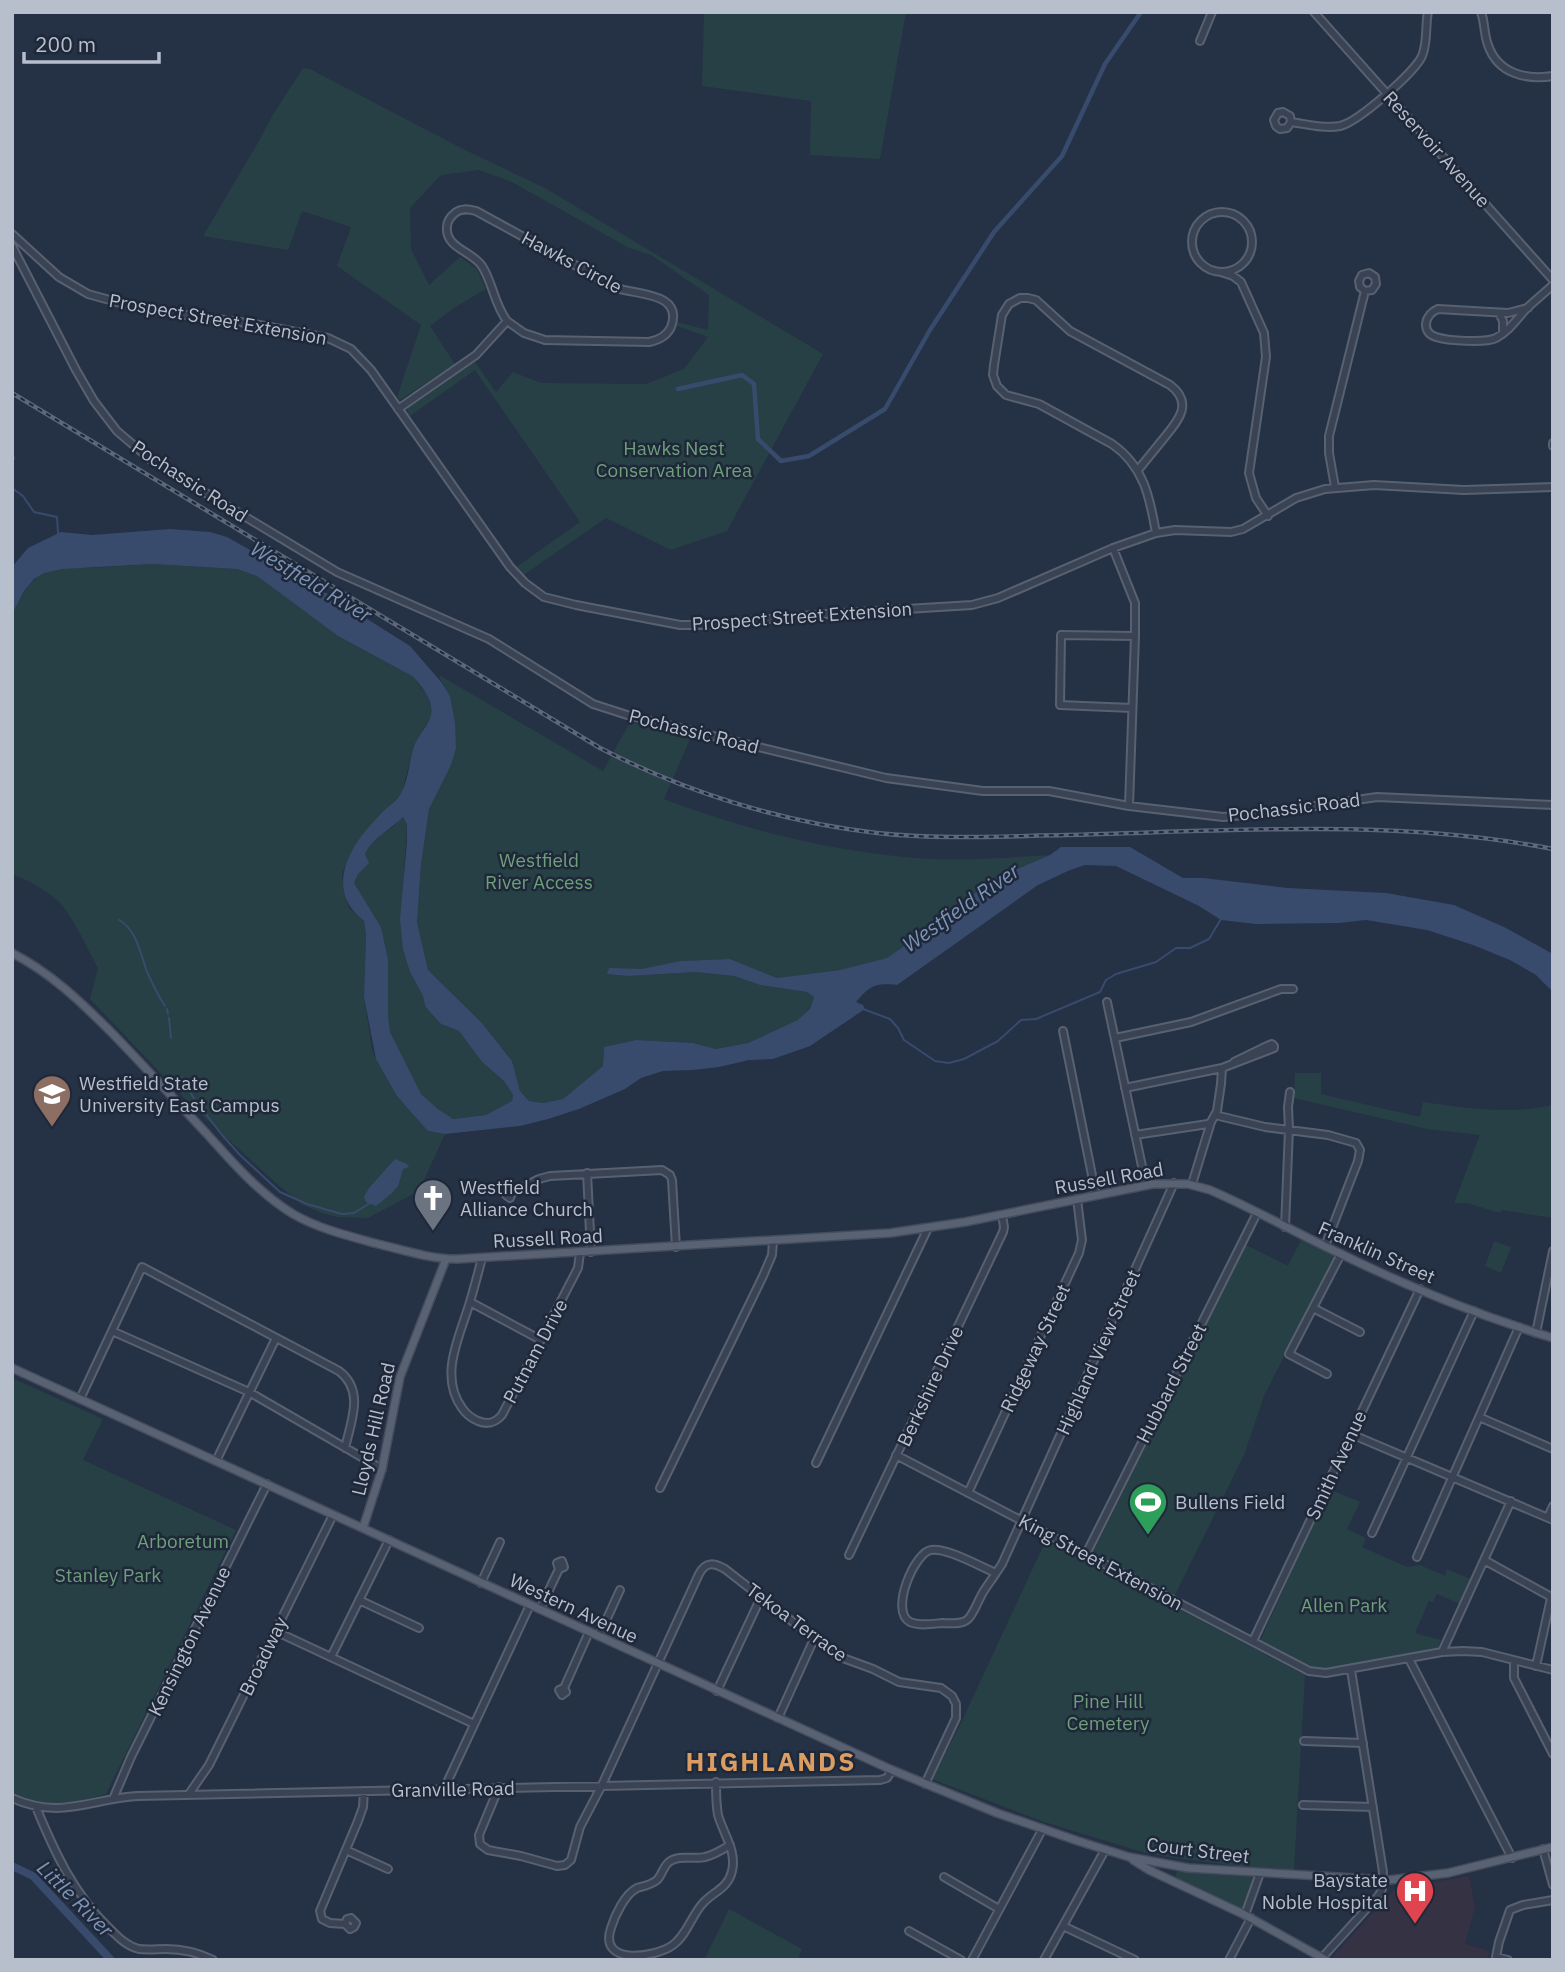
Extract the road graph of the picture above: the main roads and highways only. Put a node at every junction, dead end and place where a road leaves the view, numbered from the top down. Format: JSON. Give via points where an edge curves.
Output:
{"nodes":[{"id":1,"x":12,"y":953,"type":"edge"},
{"id":2,"x":1192,"y":1184,"type":"joint"},
{"id":3,"x":446,"y":1259,"type":"junction"},
{"id":4,"x":1553,"y":1338,"type":"edge"},
{"id":5,"x":12,"y":1368,"type":"edge"},
{"id":6,"x":363,"y":1528,"type":"junction"},
{"id":7,"x":1553,"y":1846,"type":"edge"},
{"id":8,"x":1129,"y":1857,"type":"junction"},
{"id":9,"x":1323,"y":1959,"type":"edge"}],
"edges":[{"from":1,"to":3,"type":"main road","name":"Russell Road","via":[[78,999],[247,1178],[285,1209],[333,1231]]},
{"from":2,"to":3,"type":"main road","name":"Russell Road","via":[[1146,1185],[880,1234]]},
{"from":2,"to":4,"type":"main road","name":"Franklin Street","via":[[1420,1289]]},
{"from":3,"to":6,"type":"main road","name":"Lloyds Hill Road","via":[[404,1364],[382,1469]]},
{"from":5,"to":6,"type":"main road","name":"Western Avenue"},
{"from":6,"to":8,"type":"main road","name":"Western Avenue","via":[[892,1770],[1042,1829]]},
{"from":7,"to":8,"type":"main road","name":"Court Street","via":[[1448,1873],[1382,1880],[1172,1865]]},
{"from":8,"to":9,"type":"main road"}]}
